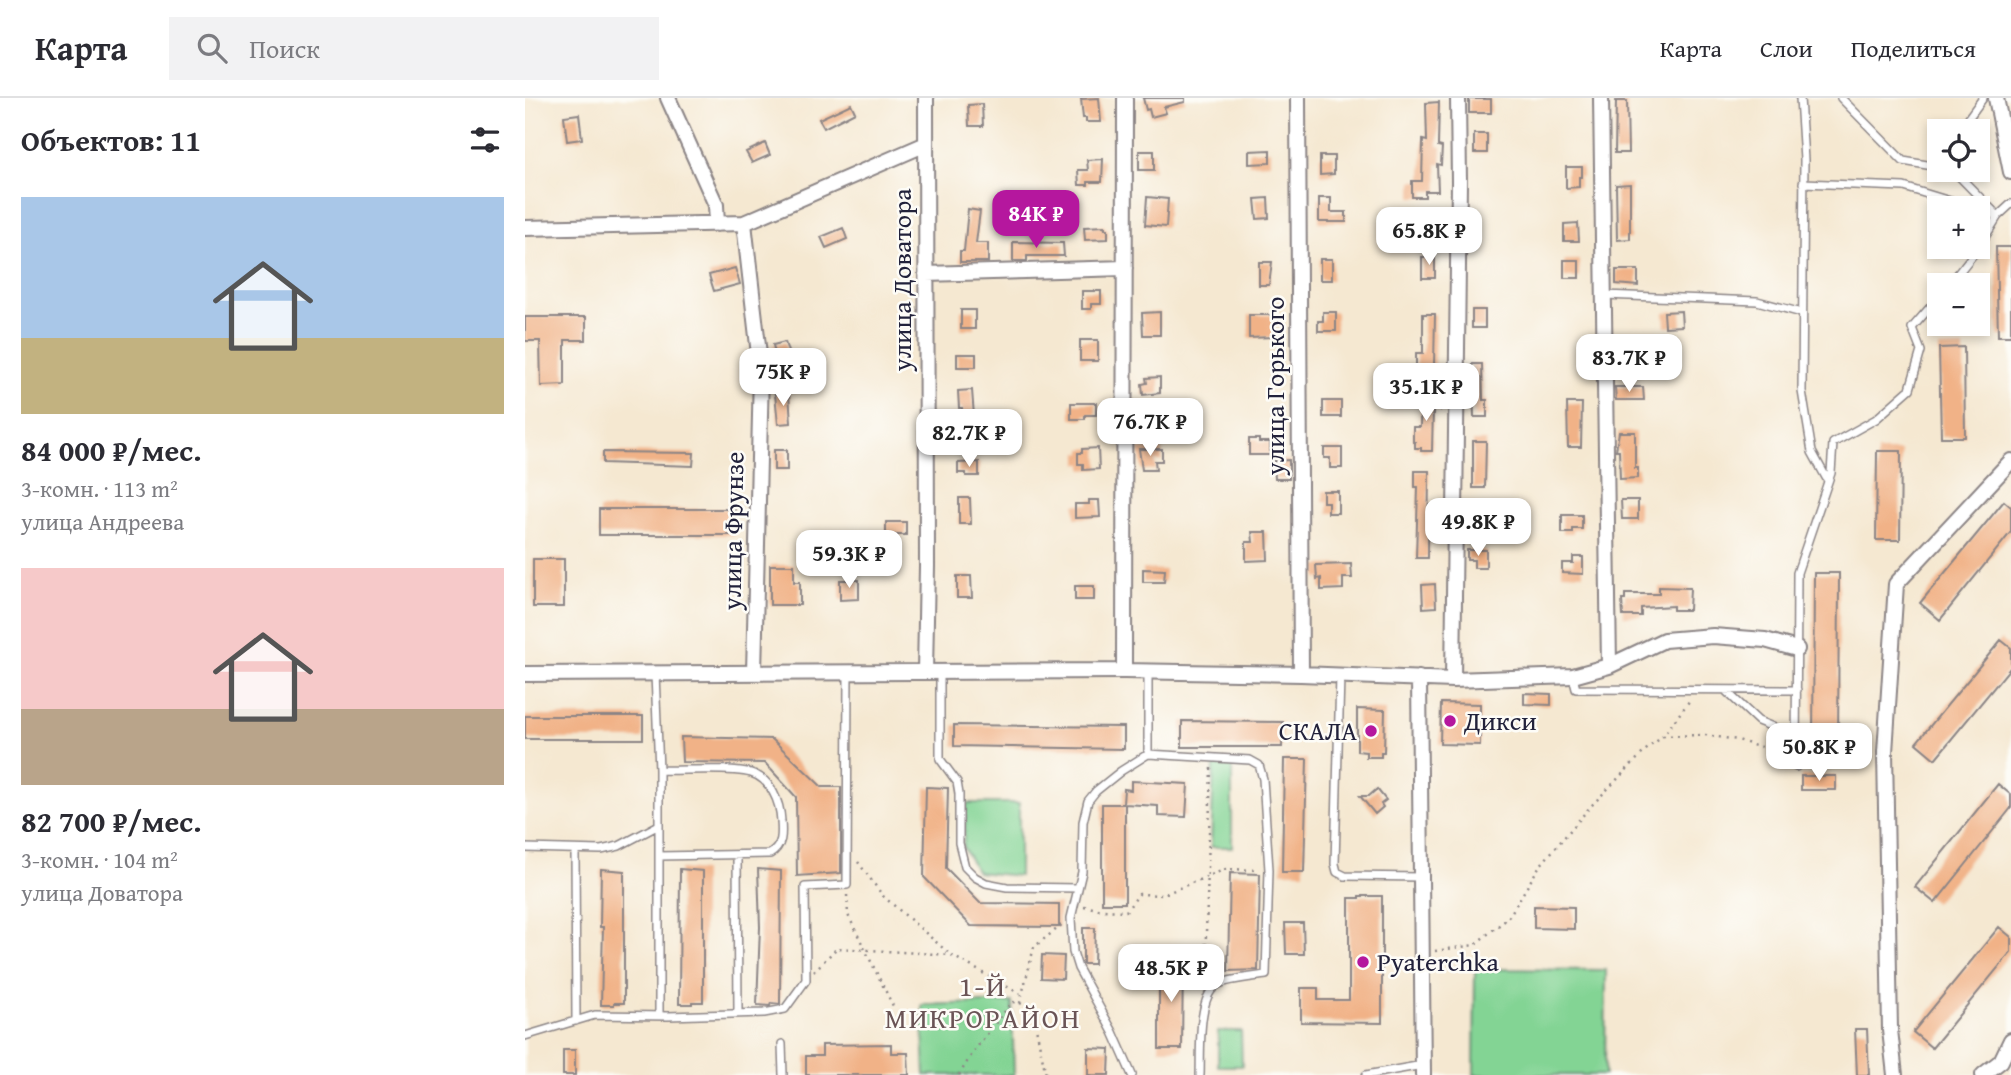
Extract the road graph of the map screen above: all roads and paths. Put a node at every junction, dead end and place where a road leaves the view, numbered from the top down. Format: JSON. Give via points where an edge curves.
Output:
{"nodes":[{"id":1,"x":667,"y":98,"type":"edge"},
{"id":2,"x":926,"y":98,"type":"edge"},
{"id":3,"x":1125,"y":98,"type":"edge"},
{"id":4,"x":1298,"y":98,"type":"edge"},
{"id":5,"x":1458,"y":98,"type":"edge"},
{"id":6,"x":1601,"y":98,"type":"edge"},
{"id":7,"x":1800,"y":98,"type":"edge"},
{"id":8,"x":1841,"y":98,"type":"edge"},
{"id":9,"x":1983,"y":98,"type":"edge"},
{"id":10,"x":1996,"y":98,"type":"edge"},
{"id":11,"x":1968,"y":119,"type":"edge"},
{"id":12,"x":926,"y":144,"type":"junction"},
{"id":13,"x":1927,"y":165,"type":"edge"},
{"id":14,"x":2011,"y":172,"type":"edge"},
{"id":15,"x":1965,"y":182,"type":"edge"},
{"id":16,"x":1803,"y":183,"type":"junction"},
{"id":17,"x":1933,"y":196,"type":"edge"},
{"id":18,"x":2011,"y":204,"type":"edge"},
{"id":19,"x":1990,"y":214,"type":"edge"},
{"id":20,"x":1998,"y":216,"type":"junction"},
{"id":21,"x":744,"y":223,"type":"junction"},
{"id":22,"x":717,"y":224,"type":"junction"},
{"id":23,"x":525,"y":228,"type":"edge"},
{"id":24,"x":1125,"y":268,"type":"junction"},
{"id":25,"x":1958,"y":273,"type":"edge"},
{"id":26,"x":926,"y":274,"type":"junction"},
{"id":27,"x":1604,"y":295,"type":"junction"},
{"id":28,"x":1927,"y":310,"type":"edge"},
{"id":29,"x":1801,"y":313,"type":"junction"},
{"id":30,"x":2011,"y":461,"type":"edge"},
{"id":31,"x":1828,"y":481,"type":"junction"},
{"id":32,"x":1797,"y":649,"type":"junction"},
{"id":33,"x":1609,"y":666,"type":"junction"},
{"id":34,"x":1124,"y":671,"type":"junction"},
{"id":35,"x":1148,"y":671,"type":"junction"},
{"id":36,"x":932,"y":672,"type":"junction"},
{"id":37,"x":754,"y":673,"type":"junction"},
{"id":38,"x":848,"y":673,"type":"junction"},
{"id":39,"x":525,"y":674,"type":"edge"},
{"id":40,"x":655,"y":674,"type":"junction"},
{"id":41,"x":1301,"y":674,"type":"junction"},
{"id":42,"x":1340,"y":676,"type":"junction"},
{"id":43,"x":1573,"y":676,"type":"junction"},
{"id":44,"x":1419,"y":678,"type":"junction"},
{"id":45,"x":1453,"y":680,"type":"junction"},
{"id":46,"x":1726,"y":690,"type":"junction"},
{"id":47,"x":1797,"y":690,"type":"junction"},
{"id":48,"x":1697,"y":691,"type":"junction"},
{"id":49,"x":1663,"y":736,"type":"junction"},
{"id":50,"x":1797,"y":741,"type":"junction"},
{"id":51,"x":1148,"y":754,"type":"junction"},
{"id":52,"x":1212,"y":758,"type":"junction"},
{"id":53,"x":1797,"y":767,"type":"dead end"},
{"id":54,"x":659,"y":770,"type":"junction"},
{"id":55,"x":659,"y":825,"type":"junction"},
{"id":56,"x":525,"y":848,"type":"edge"},
{"id":57,"x":847,"y":848,"type":"junction"},
{"id":58,"x":575,"y":850,"type":"junction"},
{"id":59,"x":659,"y":856,"type":"junction"},
{"id":60,"x":737,"y":856,"type":"junction"},
{"id":61,"x":1269,"y":870,"type":"junction"},
{"id":62,"x":1207,"y":877,"type":"junction"},
{"id":63,"x":1421,"y":877,"type":"junction"},
{"id":64,"x":847,"y":885,"type":"junction"},
{"id":65,"x":1078,"y":888,"type":"junction"},
{"id":66,"x":1075,"y":904,"type":"junction"},
{"id":67,"x":1072,"y":918,"type":"junction"},
{"id":68,"x":867,"y":950,"type":"junction"},
{"id":69,"x":1422,"y":954,"type":"junction"},
{"id":70,"x":951,"y":955,"type":"junction"},
{"id":71,"x":806,"y":980,"type":"junction"},
{"id":72,"x":1218,"y":984,"type":"junction"},
{"id":73,"x":1022,"y":995,"type":"junction"},
{"id":74,"x":1020,"y":1003,"type":"junction"},
{"id":75,"x":893,"y":1006,"type":"dead end"},
{"id":76,"x":738,"y":1013,"type":"junction"},
{"id":77,"x":659,"y":1016,"type":"junction"},
{"id":78,"x":576,"y":1021,"type":"junction"},
{"id":79,"x":525,"y":1036,"type":"edge"},
{"id":80,"x":2011,"y":1040,"type":"edge"},
{"id":81,"x":782,"y":1044,"type":"dead end"},
{"id":82,"x":1423,"y":1070,"type":"edge"},
{"id":83,"x":783,"y":1075,"type":"edge"},
{"id":84,"x":959,"y":1075,"type":"edge"},
{"id":85,"x":1047,"y":1075,"type":"edge"},
{"id":86,"x":1132,"y":1075,"type":"edge"},
{"id":87,"x":1200,"y":1075,"type":"edge"},
{"id":88,"x":1366,"y":1075,"type":"edge"},
{"id":89,"x":1895,"y":1075,"type":"edge"},
{"id":90,"x":1983,"y":1075,"type":"edge"}],
"edges":[{"from":1,"to":22,"type":"street","via":[[716,205]]},
{"from":2,"to":12,"type":"street","name":"улица Доватора"},
{"from":3,"to":24,"type":"street"},
{"from":4,"to":41,"type":"street","name":"улица Горького"},
{"from":5,"to":45,"type":"street"},
{"from":6,"to":27,"type":"street"},
{"from":7,"to":16,"type":"lane"},
{"from":8,"to":13,"type":"lane","via":[[1903,161]]},
{"from":9,"to":11,"type":"lane"},
{"from":10,"to":14,"type":"street"},
{"from":12,"to":21,"type":"street"},
{"from":12,"to":26,"type":"street","name":"улица Доватора"},
{"from":15,"to":20,"type":"lane"},
{"from":16,"to":17,"type":"lane","via":[[1904,187]]},
{"from":16,"to":29,"type":"lane"},
{"from":18,"to":20,"type":"lane"},
{"from":19,"to":20,"type":"lane"},
{"from":20,"to":25,"type":"lane"},
{"from":21,"to":22,"type":"street"},
{"from":21,"to":37,"type":"street","name":"улица Фрунзе","via":[[761,372]]},
{"from":22,"to":23,"type":"street"},
{"from":24,"to":26,"type":"street"},
{"from":24,"to":34,"type":"street"},
{"from":26,"to":36,"type":"street","name":"улица Доватора"},
{"from":27,"to":29,"type":"lane","via":[[1758,302]]},
{"from":27,"to":33,"type":"street"},
{"from":28,"to":31,"type":"lane","via":[[1912,328],[1921,351],[1910,389],[1876,419],[1833,443]]},
{"from":29,"to":31,"type":"lane","via":[[1803,391],[1812,452]]},
{"from":30,"to":89,"type":"street","via":[[1896,584],[1885,752],[1890,1030]]},
{"from":31,"to":32,"type":"lane","via":[[1797,573]]},
{"from":32,"to":33,"type":"street","via":[[1765,640],[1713,636],[1664,640]]},
{"from":32,"to":47,"type":"lane"},
{"from":33,"to":43,"type":"street"},
{"from":34,"to":35,"type":"street"},
{"from":34,"to":36,"type":"street"},
{"from":35,"to":41,"type":"street"},
{"from":35,"to":51,"type":"lane"},
{"from":36,"to":38,"type":"street"},
{"from":36,"to":65,"type":"lane","via":[[940,758],[960,794],[965,867],[986,883],[1007,887]]},
{"from":37,"to":38,"type":"street"},
{"from":37,"to":40,"type":"street"},
{"from":38,"to":57,"type":"lane"},
{"from":39,"to":40,"type":"street"},
{"from":40,"to":54,"type":"lane"},
{"from":41,"to":42,"type":"street"},
{"from":42,"to":44,"type":"street"},
{"from":42,"to":63,"type":"lane","via":[[1337,872],[1345,876]]},
{"from":43,"to":45,"type":"street"},
{"from":43,"to":48,"type":"lane","via":[[1576,689]]},
{"from":44,"to":45,"type":"street"},
{"from":44,"to":63,"type":"street"},
{"from":46,"to":47,"type":"lane"},
{"from":46,"to":48,"type":"lane"},
{"from":46,"to":50,"type":"lane","via":[[1758,720]]},
{"from":47,"to":50,"type":"lane"},
{"from":48,"to":49,"type":"path"},
{"from":49,"to":50,"type":"path","via":[[1705,735],[1758,747]]},
{"from":49,"to":69,"type":"path","via":[[1590,807],[1539,867],[1508,918],[1474,945]]},
{"from":50,"to":53,"type":"lane"},
{"from":51,"to":52,"type":"lane"},
{"from":51,"to":65,"type":"lane","via":[[1088,801]]},
{"from":52,"to":61,"type":"lane","via":[[1250,760],[1259,765]]},
{"from":52,"to":62,"type":"path"},
{"from":54,"to":55,"type":"lane"},
{"from":54,"to":60,"type":"lane","via":[[750,772],[771,787],[781,817],[780,844],[770,854]]},
{"from":55,"to":58,"type":"lane","via":[[619,846]]},
{"from":55,"to":59,"type":"lane"},
{"from":56,"to":58,"type":"lane"},
{"from":57,"to":64,"type":"lane"},
{"from":57,"to":70,"type":"path","via":[[883,896]]},
{"from":58,"to":78,"type":"lane"},
{"from":59,"to":60,"type":"lane"},
{"from":59,"to":77,"type":"lane"},
{"from":60,"to":76,"type":"lane"},
{"from":61,"to":62,"type":"path","via":[[1226,869]]},
{"from":61,"to":72,"type":"lane","via":[[1266,975]]},
{"from":62,"to":66,"type":"path","via":[[1162,895],[1139,894],[1126,911]]},
{"from":62,"to":72,"type":"path","via":[[1205,966]]},
{"from":63,"to":69,"type":"street"},
{"from":64,"to":68,"type":"path","via":[[848,915]]},
{"from":64,"to":71,"type":"lane","via":[[805,887]]},
{"from":65,"to":66,"type":"lane"},
{"from":66,"to":67,"type":"lane"},
{"from":67,"to":73,"type":"path","via":[[1034,947]]},
{"from":67,"to":86,"type":"lane","via":[[1078,968]]},
{"from":68,"to":70,"type":"path"},
{"from":68,"to":71,"type":"path","via":[[837,948]]},
{"from":68,"to":75,"type":"path"},
{"from":69,"to":82,"type":"street"},
{"from":70,"to":73,"type":"path"},
{"from":71,"to":76,"type":"lane","via":[[785,1009]]},
{"from":72,"to":87,"type":"lane","via":[[1207,995],[1202,1016]]},
{"from":73,"to":74,"type":"path"},
{"from":74,"to":84,"type":"path","via":[[1012,1002]]},
{"from":74,"to":85,"type":"path","via":[[1032,1009]]},
{"from":76,"to":77,"type":"lane"},
{"from":77,"to":78,"type":"lane","via":[[595,1015]]},
{"from":78,"to":79,"type":"lane"},
{"from":80,"to":90,"type":"street","via":[[2001,1060]]},
{"from":81,"to":83,"type":"lane"},
{"from":82,"to":88,"type":"lane"}]}
